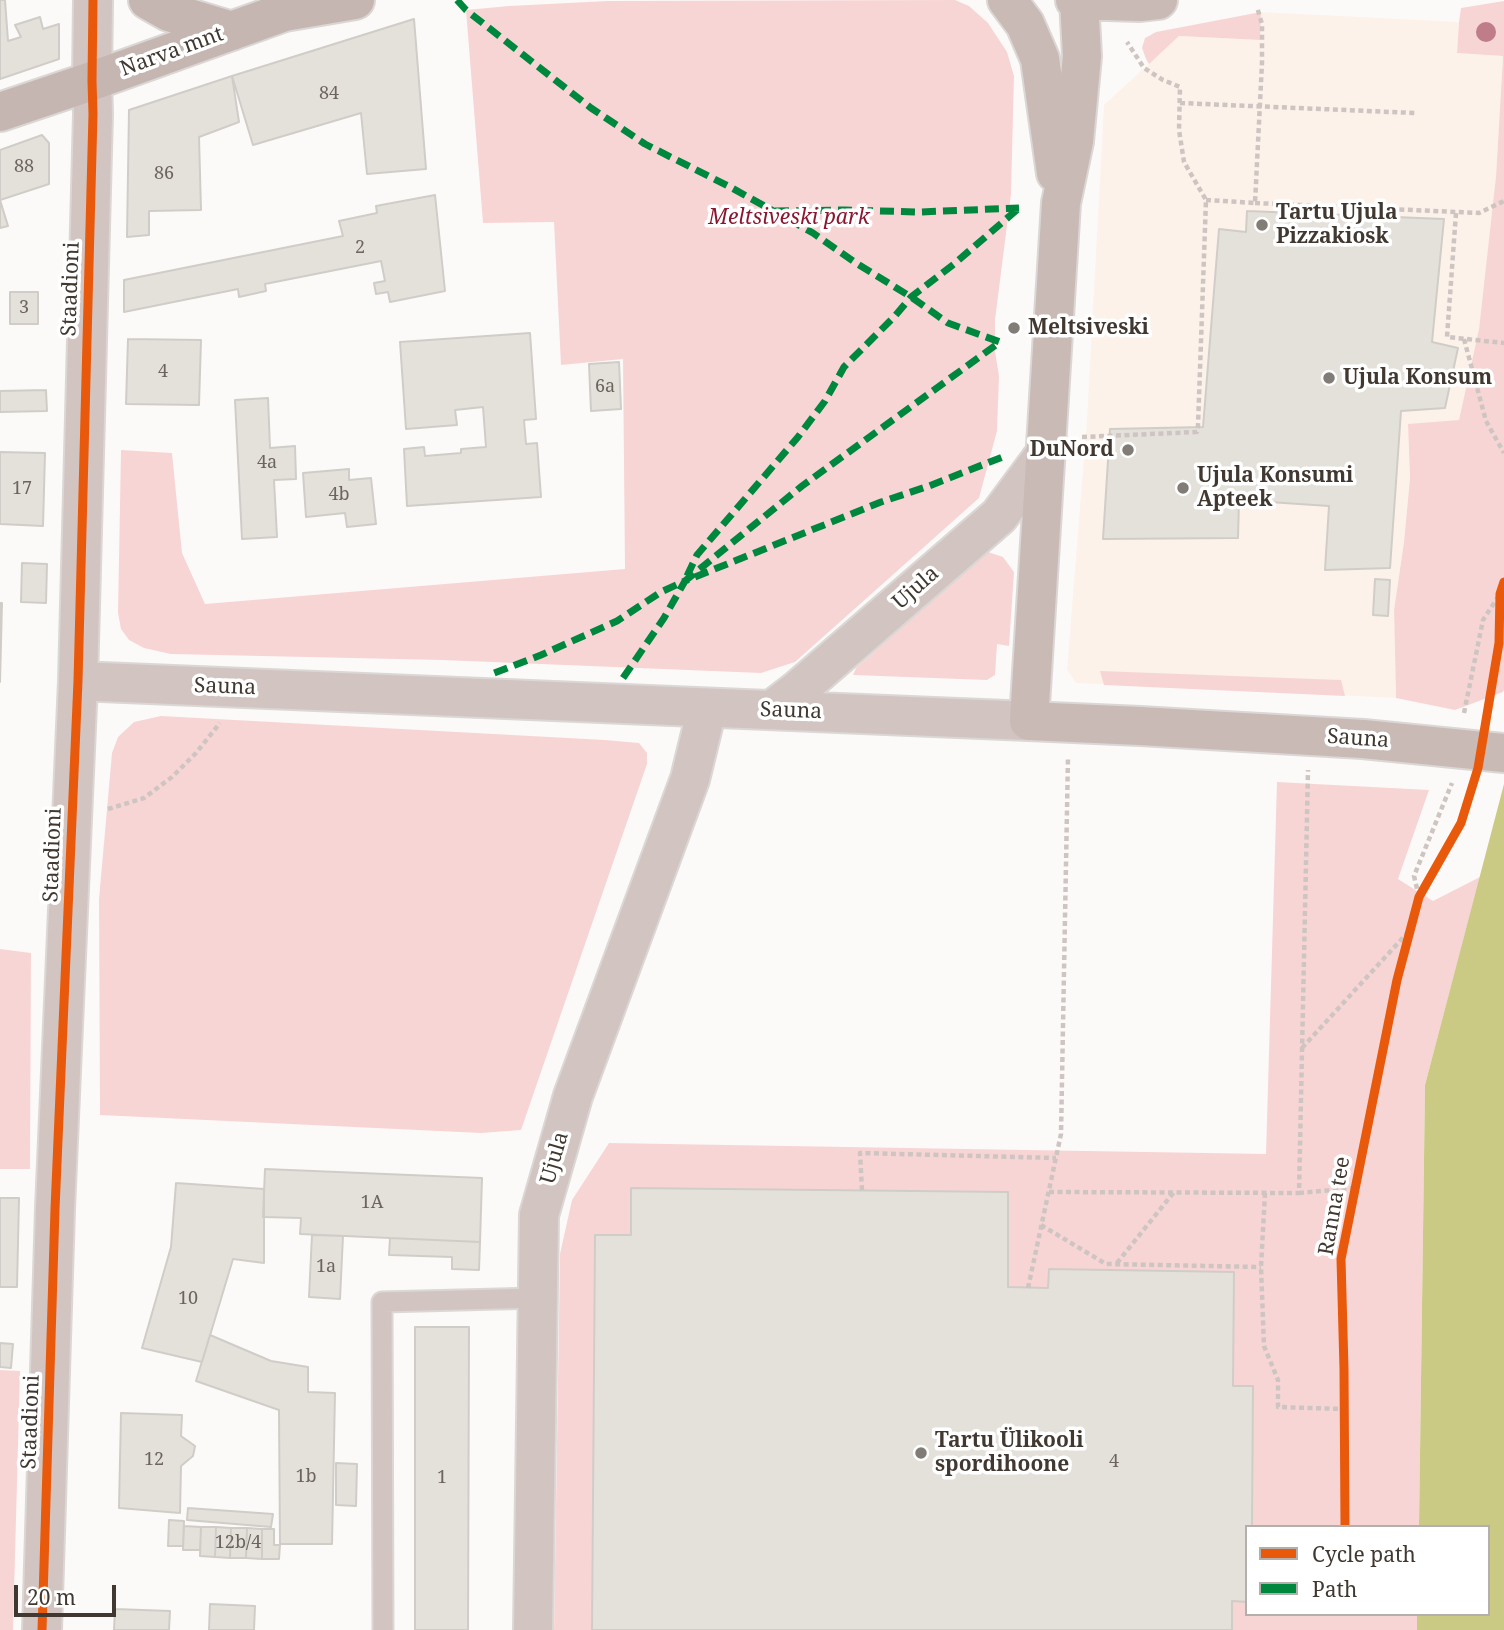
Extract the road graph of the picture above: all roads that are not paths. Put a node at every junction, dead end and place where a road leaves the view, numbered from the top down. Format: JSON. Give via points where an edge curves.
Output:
{"nodes":[{"id":1,"x":93,"y":0,"type":"edge"},
{"id":2,"x":148,"y":0,"type":"edge"},
{"id":3,"x":355,"y":0,"type":"edge"},
{"id":4,"x":1007,"y":0,"type":"edge"},
{"id":5,"x":1078,"y":0,"type":"edge"},
{"id":6,"x":1158,"y":0,"type":"edge"},
{"id":7,"x":292,"y":6,"type":"edge"},
{"id":8,"x":232,"y":31,"type":"junction"},
{"id":9,"x":92,"y":81,"type":"junction"},
{"id":10,"x":0,"y":112,"type":"edge"},
{"id":11,"x":1061,"y":203,"type":"junction"},
{"id":12,"x":1045,"y":454,"type":"junction"},
{"id":13,"x":78,"y":681,"type":"junction"},
{"id":14,"x":708,"y":709,"type":"junction"},
{"id":15,"x":772,"y":710,"type":"junction"},
{"id":16,"x":1028,"y":721,"type":"junction"},
{"id":17,"x":1504,"y":753,"type":"edge"},
{"id":18,"x":538,"y":1298,"type":"junction"},
{"id":19,"x":41,"y":1630,"type":"edge"},
{"id":20,"x":383,"y":1630,"type":"edge"},
{"id":21,"x":533,"y":1630,"type":"edge"}],
"edges":[{"from":1,"to":9,"type":"street","name":"Staadioni"},
{"from":2,"to":8,"type":"highway","via":[[169,12]]},
{"from":3,"to":7,"type":"highway","name":"Narva mnt"},
{"from":4,"to":11,"type":"street","via":[[1025,24],[1040,59]]},
{"from":5,"to":6,"type":"street"},
{"from":5,"to":11,"type":"street","via":[[1082,56],[1074,141]]},
{"from":7,"to":8,"type":"highway","name":"Narva mnt"},
{"from":8,"to":9,"type":"highway","name":"Narva mnt"},
{"from":9,"to":10,"type":"highway","name":"Narva mnt"},
{"from":9,"to":13,"type":"street","name":"Staadioni"},
{"from":11,"to":12,"type":"street"},
{"from":12,"to":15,"type":"street","name":"Ujula","via":[[999,516]]},
{"from":12,"to":16,"type":"street"},
{"from":13,"to":14,"type":"street","name":"Sauna"},
{"from":13,"to":19,"type":"street","name":"Staadioni"},
{"from":14,"to":15,"type":"street","name":"Sauna"},
{"from":14,"to":18,"type":"street","name":"Ujula","via":[[690,779],[573,1096],[539,1215]]},
{"from":15,"to":16,"type":"street","name":"Sauna"},
{"from":16,"to":17,"type":"street","name":"Sauna","via":[[1308,735]]},
{"from":18,"to":20,"type":"lane","via":[[382,1302]]},
{"from":18,"to":21,"type":"street","name":"Ujula"}]}
